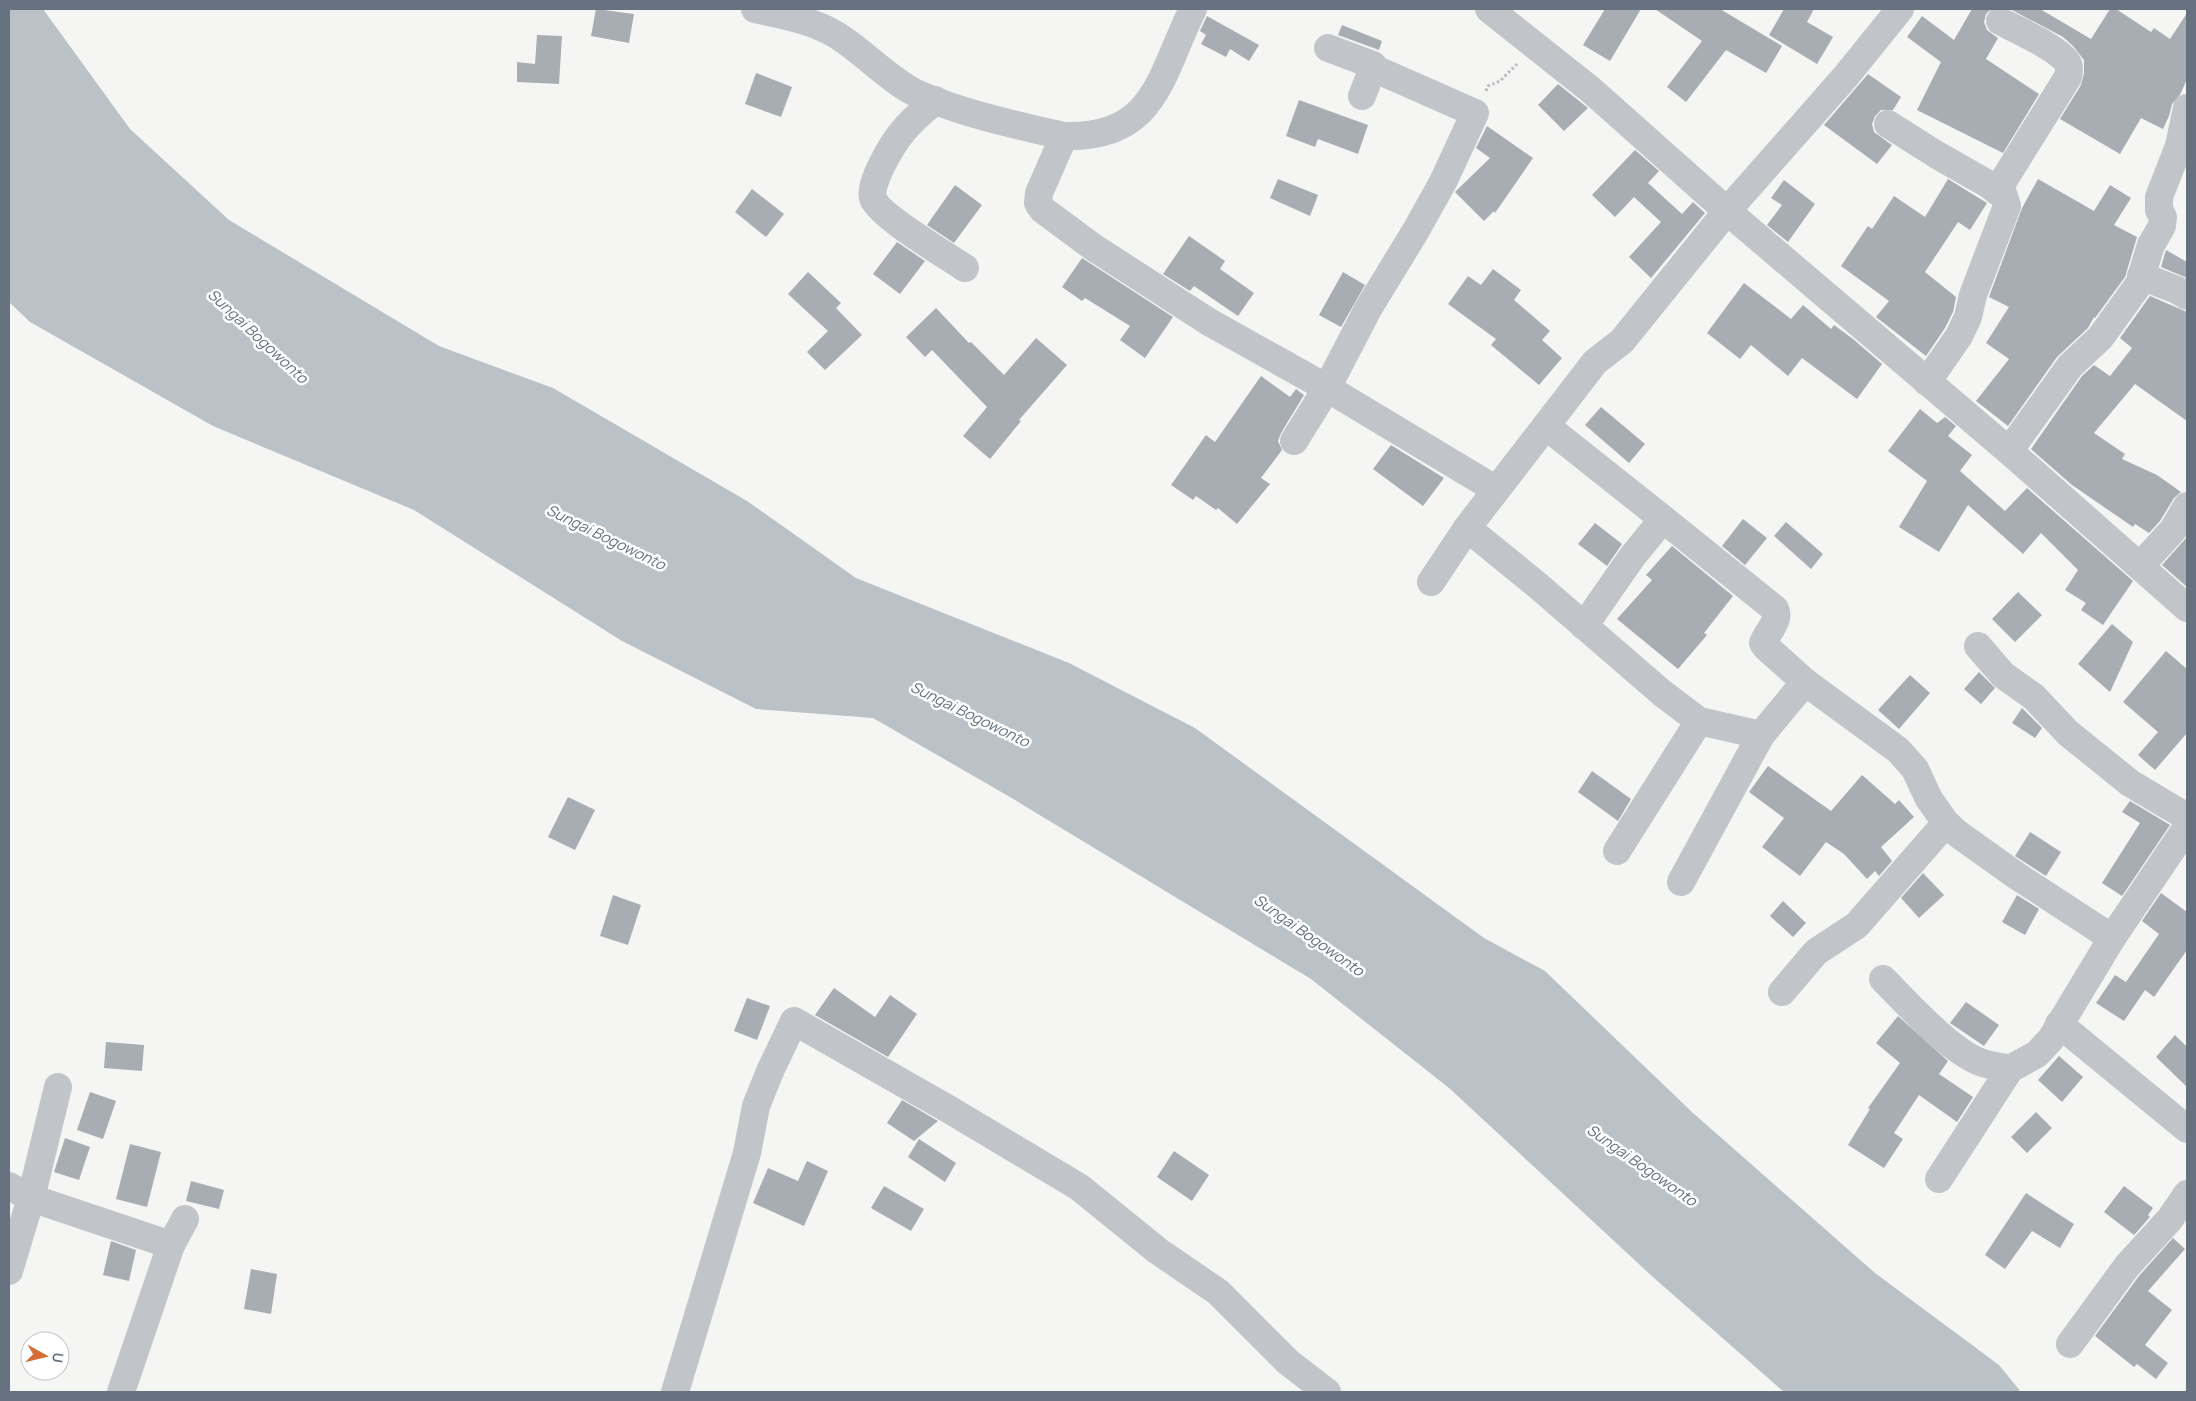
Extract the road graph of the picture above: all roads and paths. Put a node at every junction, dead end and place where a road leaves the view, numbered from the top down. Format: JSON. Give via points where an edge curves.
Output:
{"nodes":[{"id":1,"x":755,"y":9,"type":"edge"},
{"id":2,"x":1193,"y":9,"type":"edge"},
{"id":3,"x":1900,"y":9,"type":"edge"},
{"id":4,"x":1506,"y":14,"type":"edge"},
{"id":5,"x":2000,"y":21,"type":"dead end"},
{"id":6,"x":1534,"y":46,"type":"junction"},
{"id":7,"x":1328,"y":48,"type":"dead end"},
{"id":8,"x":1374,"y":68,"type":"junction"},
{"id":9,"x":1362,"y":96,"type":"dead end"},
{"id":10,"x":935,"y":100,"type":"junction"},
{"id":11,"x":2187,"y":108,"type":"edge"},
{"id":12,"x":1475,"y":113,"type":"junction"},
{"id":13,"x":1888,"y":124,"type":"dead end"},
{"id":14,"x":1064,"y":136,"type":"junction"},
{"id":15,"x":2184,"y":137,"type":"edge"},
{"id":16,"x":1997,"y":191,"type":"junction"},
{"id":17,"x":1727,"y":211,"type":"junction"},
{"id":18,"x":965,"y":268,"type":"dead end"},
{"id":19,"x":2141,"y":276,"type":"junction"},
{"id":20,"x":2187,"y":296,"type":"edge"},
{"id":21,"x":1927,"y":382,"type":"junction"},
{"id":22,"x":1327,"y":388,"type":"junction"},
{"id":23,"x":1546,"y":426,"type":"junction"},
{"id":24,"x":1294,"y":441,"type":"dead end"},
{"id":25,"x":2009,"y":452,"type":"junction"},
{"id":26,"x":1495,"y":489,"type":"junction"},
{"id":27,"x":2187,"y":506,"type":"edge"},
{"id":28,"x":1663,"y":519,"type":"junction"},
{"id":29,"x":1467,"y":528,"type":"junction"},
{"id":30,"x":2140,"y":566,"type":"junction"},
{"id":31,"x":1431,"y":582,"type":"dead end"},
{"id":32,"x":2187,"y":608,"type":"edge"},
{"id":33,"x":1584,"y":626,"type":"junction"},
{"id":34,"x":1978,"y":646,"type":"dead end"},
{"id":35,"x":1805,"y":682,"type":"junction"},
{"id":36,"x":1700,"y":721,"type":"junction"},
{"id":37,"x":1761,"y":735,"type":"junction"},
{"id":38,"x":2187,"y":817,"type":"edge"},
{"id":39,"x":1946,"y":823,"type":"junction"},
{"id":40,"x":2187,"y":827,"type":"edge"},
{"id":41,"x":1617,"y":851,"type":"dead end"},
{"id":42,"x":1681,"y":882,"type":"dead end"},
{"id":43,"x":2112,"y":938,"type":"junction"},
{"id":44,"x":1883,"y":979,"type":"dead end"},
{"id":45,"x":1782,"y":992,"type":"dead end"},
{"id":46,"x":2059,"y":1024,"type":"junction"},
{"id":47,"x":2010,"y":1069,"type":"junction"},
{"id":48,"x":58,"y":1086,"type":"dead end"},
{"id":49,"x":2187,"y":1128,"type":"edge"},
{"id":50,"x":1939,"y":1179,"type":"dead end"},
{"id":51,"x":20,"y":1192,"type":"edge"},
{"id":52,"x":2187,"y":1194,"type":"edge"},
{"id":53,"x":185,"y":1219,"type":"dead end"},
{"id":54,"x":2179,"y":1227,"type":"edge"},
{"id":55,"x":171,"y":1245,"type":"junction"},
{"id":56,"x":9,"y":1271,"type":"edge"},
{"id":57,"x":2070,"y":1344,"type":"dead end"},
{"id":58,"x":122,"y":1392,"type":"edge"},
{"id":59,"x":675,"y":1392,"type":"edge"},
{"id":60,"x":1327,"y":1392,"type":"edge"}],
"edges":[{"from":1,"to":10,"type":"street","via":[[825,28],[907,88]]},
{"from":2,"to":14,"type":"street","via":[[1156,91],[1143,110],[1125,123],[1100,134]]},
{"from":3,"to":17,"type":"street","via":[[1846,76]]},
{"from":4,"to":6,"type":"street"},
{"from":5,"to":16,"type":"street","via":[[2054,51],[2069,68],[2068,77]]},
{"from":6,"to":12,"type":"path","via":[[1500,81],[1488,86]]},
{"from":6,"to":17,"type":"street","via":[[1591,90]]},
{"from":7,"to":8,"type":"street"},
{"from":8,"to":9,"type":"street"},
{"from":8,"to":12,"type":"street"},
{"from":10,"to":14,"type":"street","via":[[1006,123]]},
{"from":10,"to":18,"type":"street","via":[[903,130],[879,172],[872,190],[873,200],[903,226]]},
{"from":11,"to":15,"type":"street"},
{"from":12,"to":22,"type":"street","via":[[1443,182],[1368,309]]},
{"from":13,"to":16,"type":"street"},
{"from":14,"to":22,"type":"street","via":[[1039,193],[1038,202],[1043,210],[1092,247],[1209,322]]},
{"from":15,"to":19,"type":"street","via":[[2158,197],[2162,226],[2151,245]]},
{"from":16,"to":21,"type":"street","via":[[2004,196],[2007,206],[1973,294],[1968,317],[1959,336]]},
{"from":17,"to":21,"type":"street"},
{"from":17,"to":23,"type":"street","via":[[1622,341],[1595,362]]},
{"from":19,"to":20,"type":"street"},
{"from":19,"to":25,"type":"street","via":[[2120,312],[2100,338],[2070,366]]},
{"from":21,"to":25,"type":"street"},
{"from":22,"to":24,"type":"street"},
{"from":22,"to":26,"type":"street"},
{"from":23,"to":26,"type":"street"},
{"from":23,"to":28,"type":"street"},
{"from":25,"to":30,"type":"street"},
{"from":26,"to":29,"type":"street"},
{"from":27,"to":30,"type":"street","via":[[2173,530]]},
{"from":28,"to":33,"type":"street"},
{"from":28,"to":35,"type":"street","via":[[1775,609],[1777,620],[1763,643]]},
{"from":29,"to":31,"type":"street"},
{"from":29,"to":33,"type":"street"},
{"from":30,"to":32,"type":"street"},
{"from":33,"to":36,"type":"street"},
{"from":34,"to":38,"type":"street","via":[[2003,674],[2034,697],[2075,738],[2130,783]]},
{"from":35,"to":37,"type":"street"},
{"from":35,"to":39,"type":"street","via":[[1898,750],[1914,769]]},
{"from":36,"to":37,"type":"street"},
{"from":36,"to":41,"type":"street"},
{"from":37,"to":42,"type":"street"},
{"from":39,"to":43,"type":"street","via":[[2017,876]]},
{"from":39,"to":45,"type":"street","via":[[1858,925],[1816,952]]},
{"from":40,"to":43,"type":"street"},
{"from":43,"to":46,"type":"street"},
{"from":44,"to":47,"type":"street","via":[[1966,1055],[1981,1063]]},
{"from":46,"to":47,"type":"street","via":[[2036,1054]]},
{"from":46,"to":49,"type":"street"},
{"from":47,"to":50,"type":"street"},
{"from":48,"to":51,"type":"street"},
{"from":51,"to":55,"type":"street"},
{"from":51,"to":56,"type":"street"},
{"from":52,"to":54,"type":"street"},
{"from":53,"to":55,"type":"street"},
{"from":54,"to":57,"type":"street","via":[[2127,1266]]},
{"from":55,"to":58,"type":"street"},
{"from":59,"to":60,"type":"street","via":[[747,1153],[756,1106],[794,1021],[1079,1187],[1158,1251],[1218,1292],[1288,1362]]}]}
